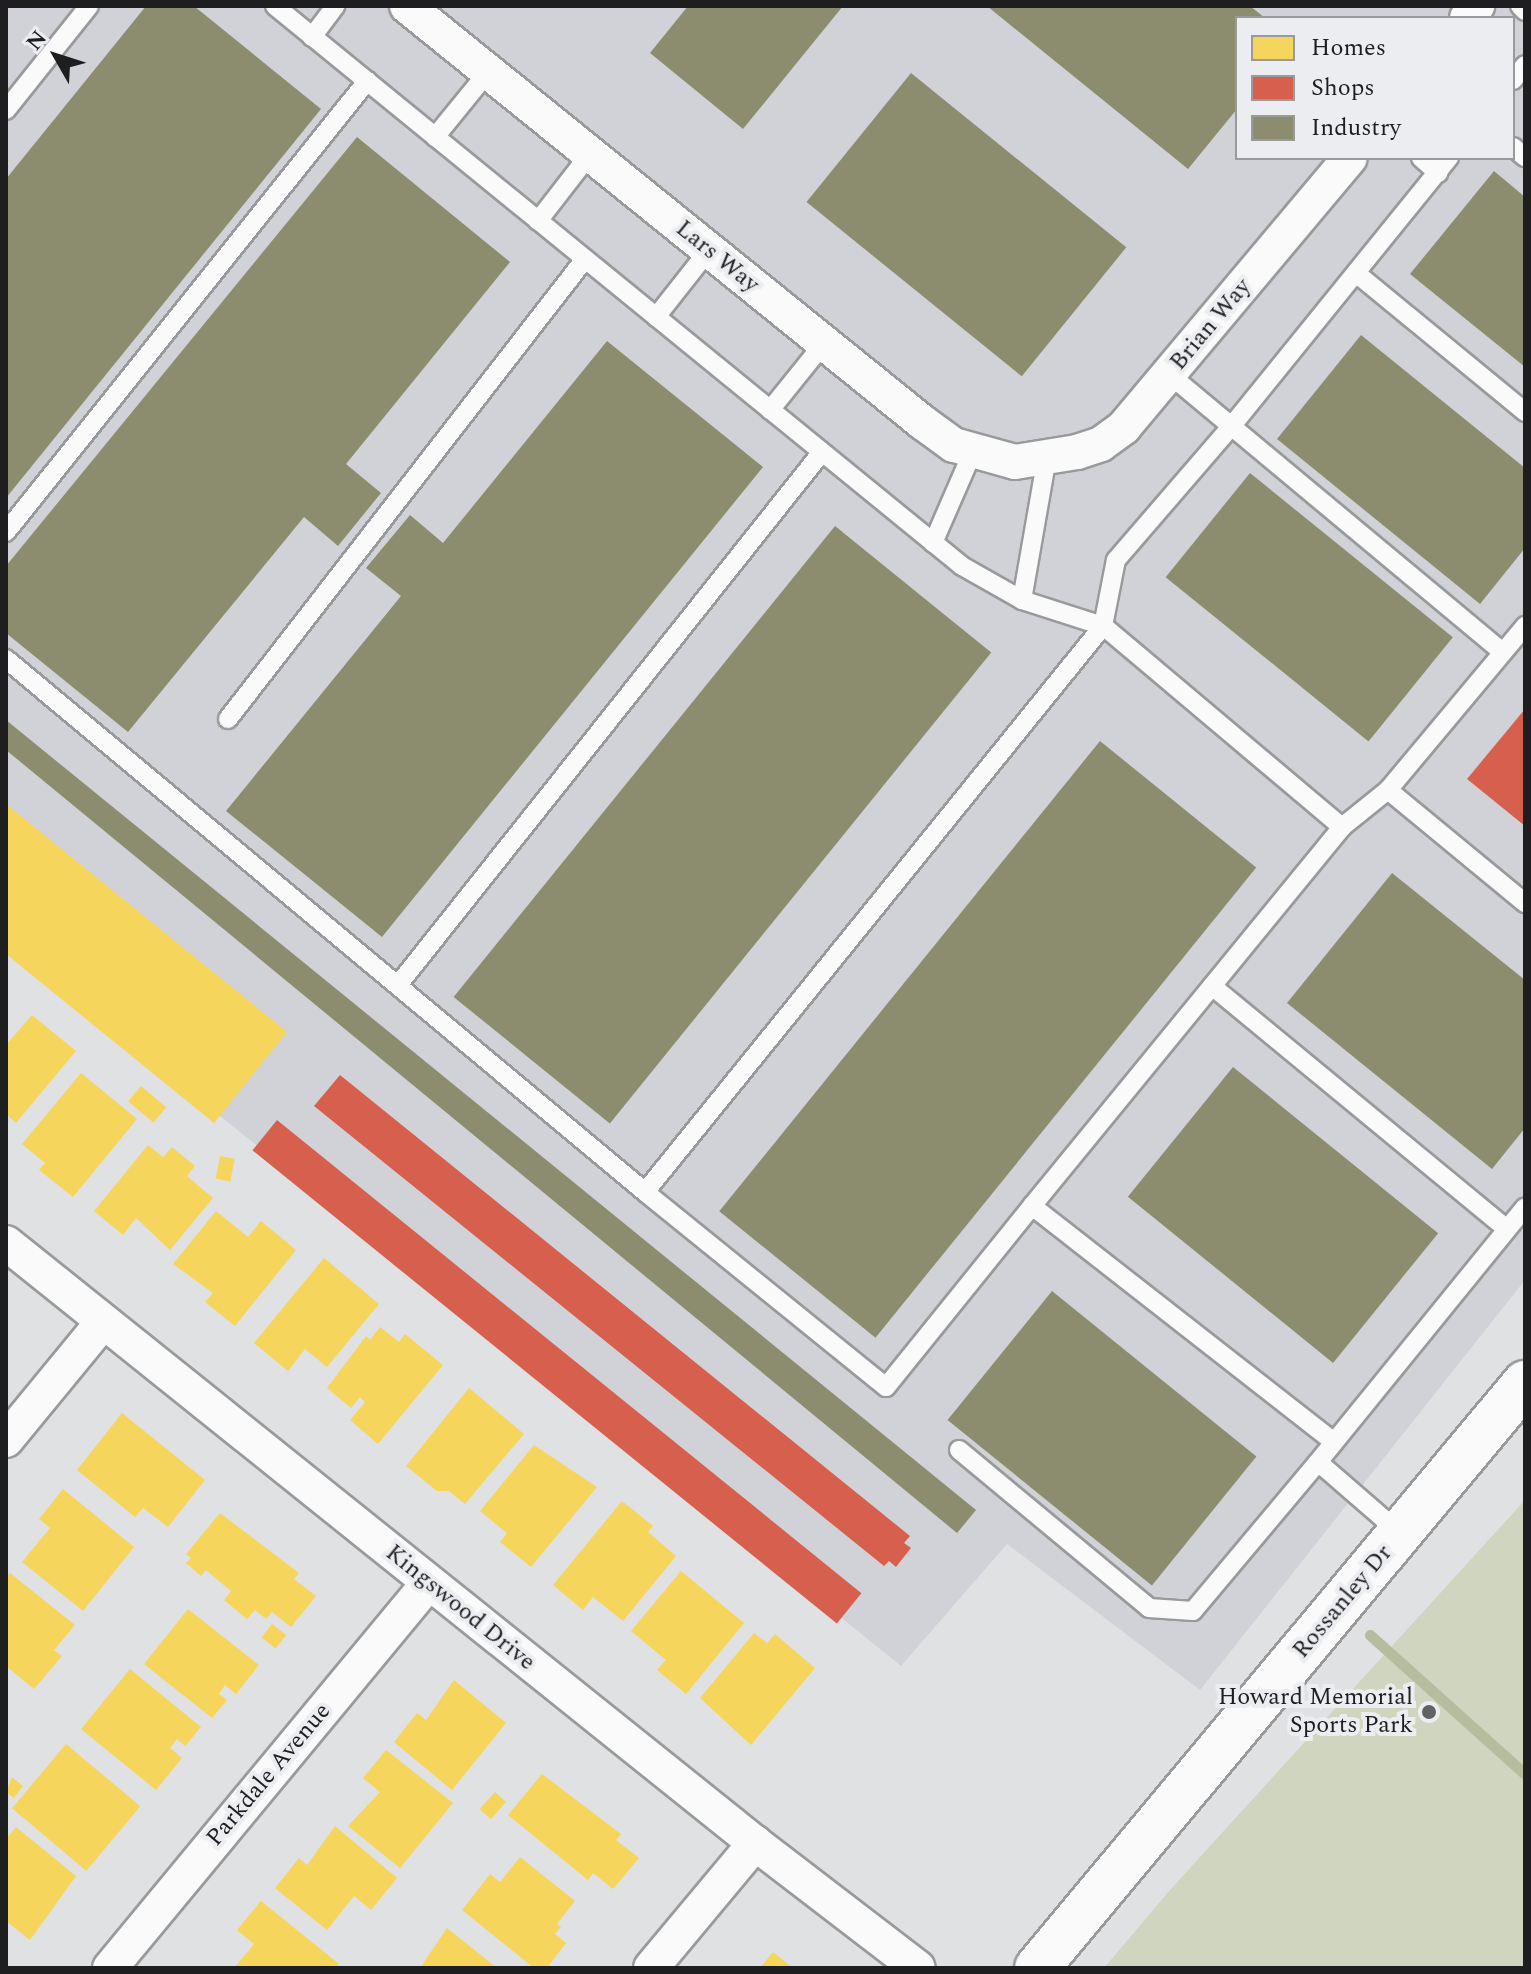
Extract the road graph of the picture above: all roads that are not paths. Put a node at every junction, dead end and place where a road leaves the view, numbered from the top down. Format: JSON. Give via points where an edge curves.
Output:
{"nodes":[{"id":1,"x":89,"y":6,"type":"edge"},
{"id":2,"x":275,"y":6,"type":"edge"},
{"id":3,"x":335,"y":6,"type":"edge"},
{"id":4,"x":407,"y":6,"type":"edge"},
{"id":5,"x":1520,"y":6,"type":"edge"},
{"id":6,"x":1525,"y":11,"type":"edge"},
{"id":7,"x":312,"y":37,"type":"junction"},
{"id":8,"x":488,"y":72,"type":"junction"},
{"id":9,"x":367,"y":81,"type":"junction"},
{"id":10,"x":6,"y":110,"type":"edge"},
{"id":11,"x":435,"y":137,"type":"junction"},
{"id":12,"x":590,"y":154,"type":"junction"},
{"id":13,"x":1348,"y":160,"type":"edge"},
{"id":14,"x":1444,"y":165,"type":"edge"},
{"id":15,"x":538,"y":221,"type":"junction"},
{"id":16,"x":709,"y":250,"type":"junction"},
{"id":17,"x":585,"y":259,"type":"junction"},
{"id":18,"x":1356,"y":273,"type":"junction"},
{"id":19,"x":656,"y":317,"type":"junction"},
{"id":20,"x":824,"y":343,"type":"junction"},
{"id":21,"x":1170,"y":375,"type":"junction"},
{"id":22,"x":770,"y":410,"type":"junction"},
{"id":23,"x":1525,"y":412,"type":"edge"},
{"id":24,"x":1230,"y":428,"type":"junction"},
{"id":25,"x":973,"y":451,"type":"junction"},
{"id":26,"x":822,"y":452,"type":"junction"},
{"id":27,"x":1047,"y":457,"type":"junction"},
{"id":28,"x":6,"y":532,"type":"edge"},
{"id":29,"x":933,"y":543,"type":"junction"},
{"id":30,"x":1022,"y":600,"type":"junction"},
{"id":31,"x":1103,"y":626,"type":"junction"},
{"id":32,"x":1525,"y":626,"type":"edge"},
{"id":33,"x":1503,"y":652,"type":"junction"},
{"id":34,"x":6,"y":659,"type":"edge"},
{"id":35,"x":228,"y":719,"type":"dead end"},
{"id":36,"x":1388,"y":790,"type":"junction"},
{"id":37,"x":1342,"y":827,"type":"junction"},
{"id":38,"x":1525,"y":903,"type":"edge"},
{"id":39,"x":398,"y":985,"type":"junction"},
{"id":40,"x":1212,"y":986,"type":"junction"},
{"id":41,"x":645,"y":1192,"type":"junction"},
{"id":42,"x":1032,"y":1206,"type":"junction"},
{"id":43,"x":1525,"y":1207,"type":"edge"},
{"id":44,"x":1507,"y":1229,"type":"junction"},
{"id":45,"x":6,"y":1243,"type":"edge"},
{"id":46,"x":103,"y":1322,"type":"junction"},
{"id":47,"x":1525,"y":1383,"type":"edge"},
{"id":48,"x":6,"y":1440,"type":"edge"},
{"id":49,"x":1334,"y":1442,"type":"junction"},
{"id":50,"x":959,"y":1450,"type":"dead end"},
{"id":51,"x":1318,"y":1462,"type":"junction"},
{"id":52,"x":1400,"y":1533,"type":"junction"},
{"id":53,"x":428,"y":1583,"type":"junction"},
{"id":54,"x":755,"y":1843,"type":"junction"},
{"id":55,"x":110,"y":1968,"type":"edge"},
{"id":56,"x":651,"y":1968,"type":"edge"},
{"id":57,"x":918,"y":1968,"type":"edge"},
{"id":58,"x":1037,"y":1968,"type":"edge"}],
"edges":[{"from":1,"to":10,"type":"lane"},
{"from":2,"to":7,"type":"lane"},
{"from":3,"to":7,"type":"lane"},
{"from":4,"to":8,"type":"street","name":"Lars Way"},
{"from":5,"to":6,"type":"lane"},
{"from":7,"to":9,"type":"lane"},
{"from":8,"to":11,"type":"lane"},
{"from":8,"to":12,"type":"street","name":"Lars Way"},
{"from":9,"to":11,"type":"lane"},
{"from":9,"to":28,"type":"lane"},
{"from":11,"to":15,"type":"lane"},
{"from":12,"to":15,"type":"lane"},
{"from":12,"to":16,"type":"street","name":"Lars Way"},
{"from":13,"to":21,"type":"street","name":"Brian Way"},
{"from":14,"to":18,"type":"lane"},
{"from":15,"to":17,"type":"lane"},
{"from":16,"to":19,"type":"lane"},
{"from":16,"to":20,"type":"street","name":"Lars Way"},
{"from":17,"to":19,"type":"lane"},
{"from":17,"to":35,"type":"lane"},
{"from":18,"to":23,"type":"lane"},
{"from":18,"to":24,"type":"lane"},
{"from":19,"to":22,"type":"lane"},
{"from":20,"to":22,"type":"lane"},
{"from":20,"to":25,"type":"street","name":"Lars Way","via":[[922,422]]},
{"from":21,"to":24,"type":"lane"},
{"from":21,"to":27,"type":"street","name":"Brian Way","via":[[1124,427],[1101,444]]},
{"from":22,"to":26,"type":"lane"},
{"from":24,"to":31,"type":"lane","via":[[1116,560]]},
{"from":24,"to":33,"type":"lane"},
{"from":25,"to":27,"type":"street","name":"Lars Way","via":[[1015,462]]},
{"from":25,"to":29,"type":"lane"},
{"from":26,"to":29,"type":"lane"},
{"from":26,"to":39,"type":"lane"},
{"from":27,"to":30,"type":"lane"},
{"from":29,"to":30,"type":"lane"},
{"from":30,"to":31,"type":"lane"},
{"from":31,"to":37,"type":"lane"},
{"from":31,"to":41,"type":"lane"},
{"from":32,"to":33,"type":"lane"},
{"from":33,"to":36,"type":"lane"},
{"from":34,"to":39,"type":"lane"},
{"from":36,"to":37,"type":"lane"},
{"from":36,"to":38,"type":"lane"},
{"from":37,"to":40,"type":"lane"},
{"from":39,"to":41,"type":"lane"},
{"from":40,"to":42,"type":"lane"},
{"from":40,"to":44,"type":"lane"},
{"from":41,"to":42,"type":"lane","via":[[886,1387]]},
{"from":42,"to":49,"type":"lane"},
{"from":43,"to":44,"type":"lane"},
{"from":44,"to":49,"type":"lane"},
{"from":45,"to":46,"type":"street","name":"Kingswood Drive"},
{"from":46,"to":48,"type":"street"},
{"from":46,"to":53,"type":"street","name":"Kingswood Drive"},
{"from":47,"to":52,"type":"main road","name":"Rossanley Dr"},
{"from":49,"to":51,"type":"lane"},
{"from":50,"to":51,"type":"lane","via":[[1149,1608],[1193,1611]]},
{"from":51,"to":52,"type":"lane"},
{"from":52,"to":58,"type":"main road","name":"Rossanley Dr"},
{"from":53,"to":54,"type":"street","name":"Kingswood Drive"},
{"from":53,"to":55,"type":"street","name":"Parkdale Avenue"},
{"from":54,"to":56,"type":"street"},
{"from":54,"to":57,"type":"street","name":"Kingswood Drive"}]}
